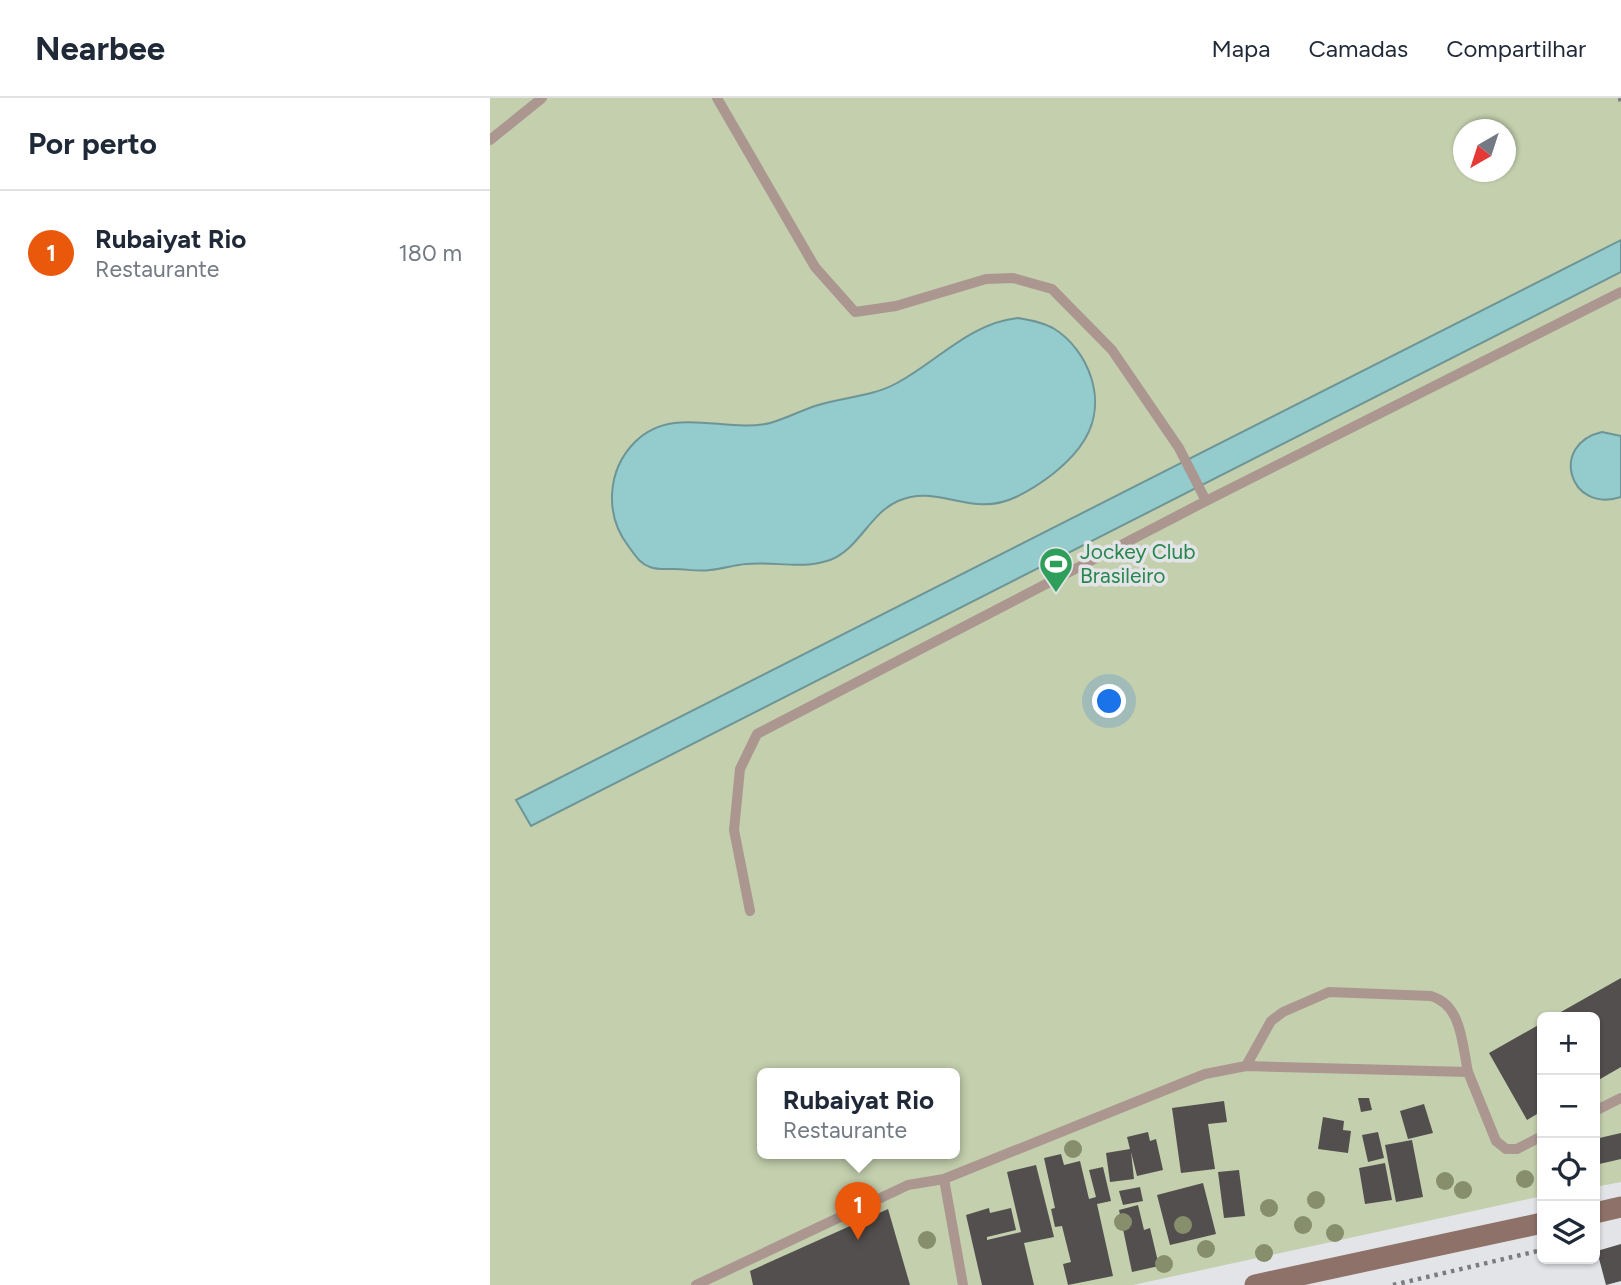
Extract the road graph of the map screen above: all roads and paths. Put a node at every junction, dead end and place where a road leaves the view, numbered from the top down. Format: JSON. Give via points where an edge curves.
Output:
{"nodes":[{"id":1,"x":542,"y":98,"type":"edge"},
{"id":2,"x":716,"y":98,"type":"edge"},
{"id":3,"x":490,"y":141,"type":"edge"},
{"id":4,"x":1621,"y":292,"type":"edge"},
{"id":5,"x":1204,"y":498,"type":"junction"},
{"id":6,"x":750,"y":911,"type":"dead end"},
{"id":7,"x":1246,"y":1066,"type":"junction"},
{"id":8,"x":1468,"y":1072,"type":"junction"},
{"id":9,"x":1621,"y":1098,"type":"edge"},
{"id":10,"x":1600,"y":1108,"type":"edge"},
{"id":11,"x":1538,"y":1138,"type":"edge"},
{"id":12,"x":944,"y":1179,"type":"junction"},
{"id":13,"x":1621,"y":1208,"type":"edge"},
{"id":14,"x":1600,"y":1212,"type":"edge"},
{"id":15,"x":1537,"y":1224,"type":"edge"},
{"id":16,"x":1537,"y":1251,"type":"edge"},
{"id":17,"x":696,"y":1285,"type":"edge"},
{"id":18,"x":962,"y":1285,"type":"edge"},
{"id":19,"x":1255,"y":1285,"type":"edge"},
{"id":20,"x":1393,"y":1285,"type":"edge"}],
"edges":[{"from":1,"to":3,"type":"lane"},
{"from":2,"to":5,"type":"lane","via":[[815,267],[855,312],[896,306],[986,279],[1013,278],[1052,289],[1112,350],[1179,448]]},
{"from":4,"to":5,"type":"lane"},
{"from":5,"to":6,"type":"lane","via":[[757,734],[740,769],[734,830]]},
{"from":7,"to":8,"type":"lane"},
{"from":7,"to":8,"type":"lane","via":[[1271,1021],[1329,992],[1443,1000],[1454,1012]]},
{"from":7,"to":12,"type":"lane","via":[[1205,1074]]},
{"from":8,"to":11,"type":"lane","via":[[1496,1141],[1506,1149],[1517,1149]]},
{"from":9,"to":10,"type":"lane"},
{"from":12,"to":17,"type":"lane","via":[[908,1185]]},
{"from":12,"to":18,"type":"lane"},
{"from":13,"to":14,"type":"main road"},
{"from":15,"to":19,"type":"main road"},
{"from":16,"to":20,"type":"path"}]}
